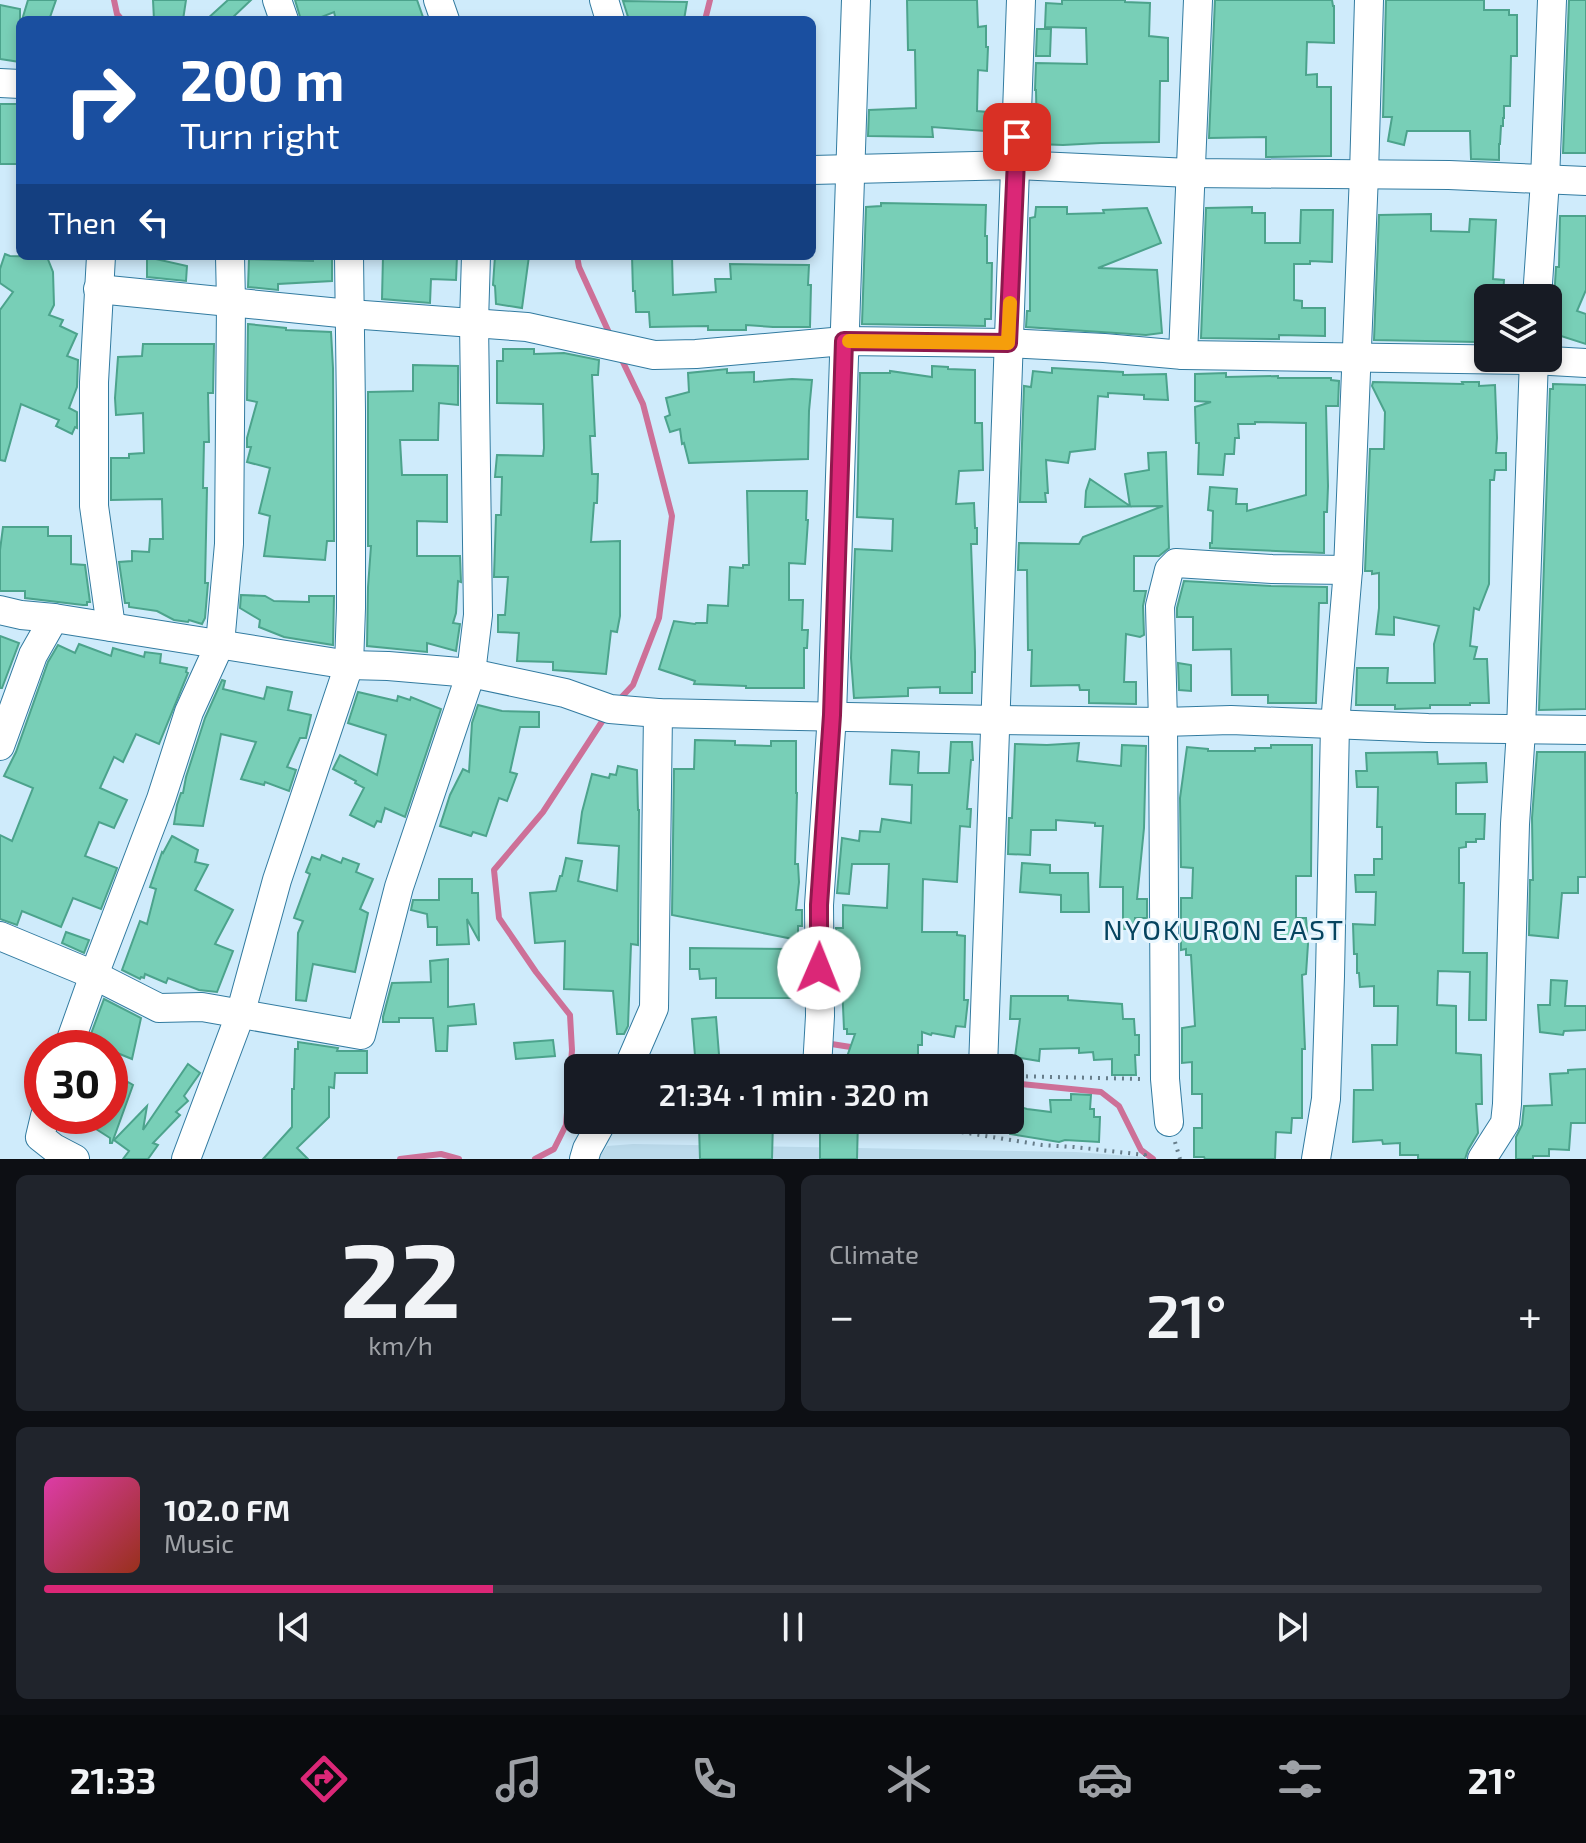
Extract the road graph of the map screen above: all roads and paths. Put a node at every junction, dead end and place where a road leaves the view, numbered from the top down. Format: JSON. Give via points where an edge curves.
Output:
{"nodes":[{"id":1,"x":856,"y":0,"type":"edge"},
{"id":2,"x":1021,"y":0,"type":"edge"},
{"id":3,"x":1198,"y":0,"type":"edge"},
{"id":4,"x":1369,"y":0,"type":"edge"},
{"id":5,"x":1552,"y":0,"type":"edge"},
{"id":6,"x":1016,"y":165,"type":"junction"},
{"id":7,"x":849,"y":169,"type":"junction"},
{"id":8,"x":816,"y":170,"type":"edge"},
{"id":9,"x":1190,"y":173,"type":"junction"},
{"id":10,"x":1364,"y":174,"type":"junction"},
{"id":11,"x":1545,"y":180,"type":"junction"},
{"id":12,"x":1586,"y":181,"type":"edge"},
{"id":13,"x":101,"y":260,"type":"edge"},
{"id":14,"x":230,"y":260,"type":"edge"},
{"id":15,"x":349,"y":260,"type":"edge"},
{"id":16,"x":476,"y":260,"type":"edge"},
{"id":17,"x":1538,"y":284,"type":"edge"},
{"id":18,"x":98,"y":289,"type":"junction"},
{"id":19,"x":231,"y":302,"type":"junction"},
{"id":20,"x":350,"y":314,"type":"junction"},
{"id":21,"x":474,"y":322,"type":"junction"},
{"id":22,"x":844,"y":341,"type":"junction"},
{"id":23,"x":1008,"y":343,"type":"junction"},
{"id":24,"x":1183,"y":355,"type":"junction"},
{"id":25,"x":1355,"y":358,"type":"junction"},
{"id":26,"x":1474,"y":359,"type":"edge"},
{"id":27,"x":1562,"y":361,"type":"edge"},
{"id":28,"x":1586,"y":363,"type":"edge"},
{"id":29,"x":1534,"y":372,"type":"edge"},
{"id":30,"x":1348,"y":570,"type":"junction"},
{"id":31,"x":0,"y":610,"type":"edge"},
{"id":32,"x":54,"y":618,"type":"junction"},
{"id":33,"x":111,"y":627,"type":"junction"},
{"id":34,"x":220,"y":644,"type":"junction"},
{"id":35,"x":349,"y":665,"type":"junction"},
{"id":36,"x":471,"y":673,"type":"junction"},
{"id":37,"x":658,"y":713,"type":"junction"},
{"id":38,"x":832,"y":715,"type":"junction"},
{"id":39,"x":996,"y":720,"type":"junction"},
{"id":40,"x":1163,"y":722,"type":"junction"},
{"id":41,"x":1335,"y":724,"type":"junction"},
{"id":42,"x":1521,"y":730,"type":"junction"},
{"id":43,"x":1586,"y":730,"type":"edge"},
{"id":44,"x":0,"y":746,"type":"edge"},
{"id":45,"x":0,"y":936,"type":"edge"},
{"id":46,"x":94,"y":975,"type":"junction"},
{"id":47,"x":240,"y":1015,"type":"junction"},
{"id":48,"x":74,"y":1030,"type":"edge"},
{"id":49,"x":634,"y":1054,"type":"edge"},
{"id":50,"x":818,"y":1054,"type":"edge"},
{"id":51,"x":984,"y":1054,"type":"edge"},
{"id":52,"x":1024,"y":1076,"type":"edge"},
{"id":53,"x":1165,"y":1079,"type":"junction"},
{"id":54,"x":1169,"y":1122,"type":"dead end"},
{"id":55,"x":41,"y":1134,"type":"edge"},
{"id":56,"x":595,"y":1134,"type":"edge"},
{"id":57,"x":973,"y":1134,"type":"edge"},
{"id":58,"x":75,"y":1159,"type":"edge"},
{"id":59,"x":186,"y":1159,"type":"edge"},
{"id":60,"x":584,"y":1159,"type":"edge"},
{"id":61,"x":1145,"y":1159,"type":"edge"},
{"id":62,"x":1316,"y":1159,"type":"edge"},
{"id":63,"x":1482,"y":1159,"type":"edge"}],
"edges":[{"from":1,"to":7,"type":"street"},
{"from":2,"to":6,"type":"street"},
{"from":3,"to":9,"type":"street"},
{"from":4,"to":10,"type":"street"},
{"from":5,"to":11,"type":"street"},
{"from":6,"to":7,"type":"street"},
{"from":6,"to":9,"type":"street"},
{"from":6,"to":23,"type":"street"},
{"from":7,"to":8,"type":"street"},
{"from":7,"to":22,"type":"street"},
{"from":9,"to":10,"type":"street"},
{"from":9,"to":24,"type":"street"},
{"from":10,"to":11,"type":"street"},
{"from":10,"to":25,"type":"street"},
{"from":11,"to":12,"type":"street"},
{"from":11,"to":17,"type":"street"},
{"from":13,"to":18,"type":"street"},
{"from":14,"to":19,"type":"street"},
{"from":15,"to":20,"type":"street"},
{"from":16,"to":21,"type":"street"},
{"from":18,"to":19,"type":"street"},
{"from":18,"to":33,"type":"street","via":[[94,506]]},
{"from":19,"to":20,"type":"street"},
{"from":19,"to":34,"type":"street","via":[[229,544]]},
{"from":20,"to":21,"type":"street"},
{"from":20,"to":35,"type":"street"},
{"from":21,"to":22,"type":"street","via":[[527,327],[654,355]]},
{"from":21,"to":36,"type":"street","via":[[478,615]]},
{"from":22,"to":23,"type":"street"},
{"from":22,"to":38,"type":"street"},
{"from":23,"to":24,"type":"street"},
{"from":23,"to":39,"type":"street"},
{"from":24,"to":25,"type":"street"},
{"from":25,"to":26,"type":"street"},
{"from":25,"to":30,"type":"street"},
{"from":27,"to":28,"type":"street"},
{"from":29,"to":42,"type":"street"},
{"from":30,"to":40,"type":"street","via":[[1176,563],[1169,570],[1160,606]]},
{"from":30,"to":41,"type":"street"},
{"from":31,"to":32,"type":"street"},
{"from":32,"to":33,"type":"street"},
{"from":32,"to":44,"type":"street","via":[[33,655]]},
{"from":33,"to":34,"type":"street"},
{"from":34,"to":35,"type":"street"},
{"from":34,"to":46,"type":"street","via":[[189,712]]},
{"from":35,"to":36,"type":"street"},
{"from":35,"to":47,"type":"street","via":[[277,880]]},
{"from":36,"to":37,"type":"street","via":[[565,693],[610,709]]},
{"from":36,"to":47,"type":"street","via":[[399,887],[361,1035]]},
{"from":37,"to":38,"type":"street"},
{"from":37,"to":49,"type":"street","via":[[654,1008]]},
{"from":38,"to":39,"type":"street"},
{"from":38,"to":50,"type":"street","via":[[819,905]]},
{"from":39,"to":40,"type":"street"},
{"from":39,"to":51,"type":"street"},
{"from":40,"to":41,"type":"street"},
{"from":40,"to":53,"type":"street"},
{"from":41,"to":42,"type":"street"},
{"from":41,"to":62,"type":"street","via":[[1326,1099]]},
{"from":42,"to":43,"type":"street"},
{"from":42,"to":63,"type":"street","via":[[1507,1104],[1505,1123]]},
{"from":45,"to":46,"type":"street"},
{"from":46,"to":47,"type":"street","via":[[159,1008],[202,1007]]},
{"from":46,"to":48,"type":"street"},
{"from":47,"to":59,"type":"street"},
{"from":52,"to":53,"type":"path"},
{"from":53,"to":54,"type":"street"},
{"from":55,"to":58,"type":"street"},
{"from":56,"to":60,"type":"street"},
{"from":57,"to":61,"type":"path"}]}
